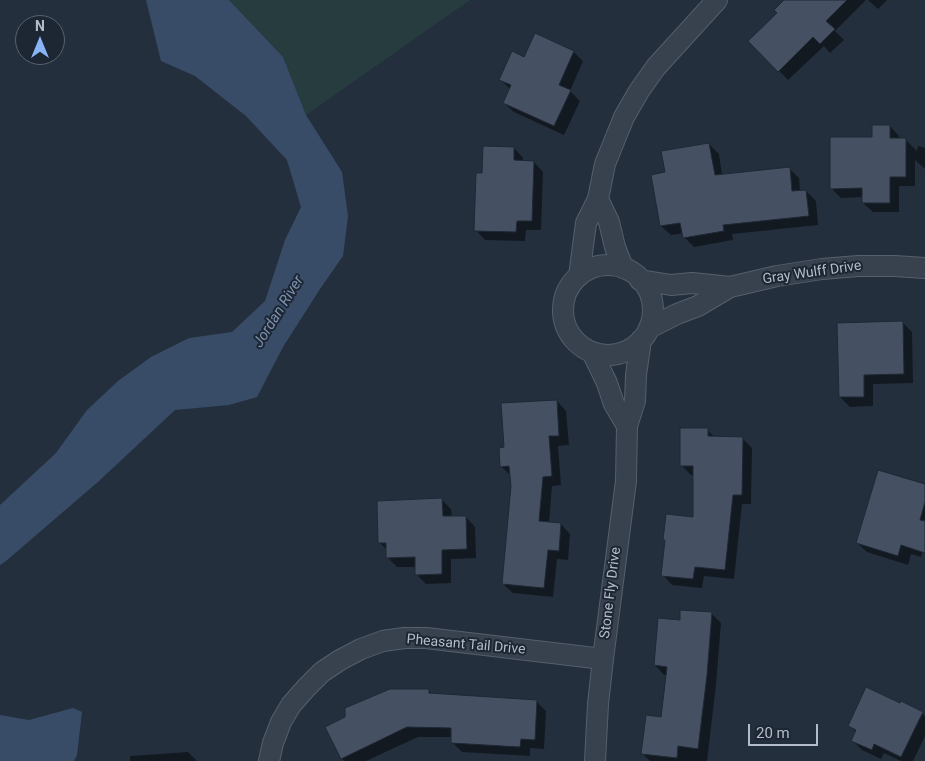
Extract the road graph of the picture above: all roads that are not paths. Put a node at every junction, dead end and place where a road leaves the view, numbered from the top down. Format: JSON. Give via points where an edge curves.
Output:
{"nodes":[{"id":1,"x":716,"y":0,"type":"edge"},
{"id":2,"x":598,"y":199,"type":"junction"},
{"id":3,"x":623,"y":268,"type":"junction"},
{"id":4,"x":925,"y":268,"type":"edge"},
{"id":5,"x":579,"y":276,"type":"junction"},
{"id":6,"x":640,"y":280,"type":"junction"},
{"id":7,"x":730,"y":286,"type":"junction"},
{"id":8,"x":645,"y":334,"type":"junction"},
{"id":9,"x":592,"y":352,"type":"junction"},
{"id":10,"x":627,"y":426,"type":"junction"},
{"id":11,"x":603,"y":659,"type":"junction"},
{"id":12,"x":268,"y":761,"type":"edge"},
{"id":13,"x":595,"y":761,"type":"edge"}],
"edges":[{"from":1,"to":2,"type":"street","via":[[656,67],[639,91],[613,142]]},
{"from":2,"to":3,"type":"street","via":[[609,222]]},
{"from":2,"to":5,"type":"street","via":[[586,223]]},
{"from":3,"to":5,"type":"street","via":[[600,266]]},
{"from":3,"to":6,"type":"street"},
{"from":4,"to":7,"type":"street","name":"Gray Wulff Drive","via":[[858,266],[822,269]]},
{"from":5,"to":9,"type":"street","via":[[564,298],[565,324],[580,346]]},
{"from":6,"to":7,"type":"street","name":"Gray Wulff Drive","via":[[671,285]]},
{"from":6,"to":8,"type":"street","via":[[651,298],[652,313]]},
{"from":7,"to":8,"type":"street","name":"Gray Wulff Drive"},
{"from":8,"to":9,"type":"street","via":[[631,348],[619,354]]},
{"from":8,"to":10,"type":"street","name":"Stone Fly Drive","via":[[636,375],[635,401]]},
{"from":9,"to":10,"type":"street"},
{"from":10,"to":11,"type":"street","name":"Stone Fly Drive","via":[[626,481]]},
{"from":11,"to":12,"type":"street","name":"Pheasant Tail Drive","via":[[426,638],[383,642],[340,660],[306,688],[281,722]]},
{"from":11,"to":13,"type":"street","name":"Stone Fly Drive"}]}
